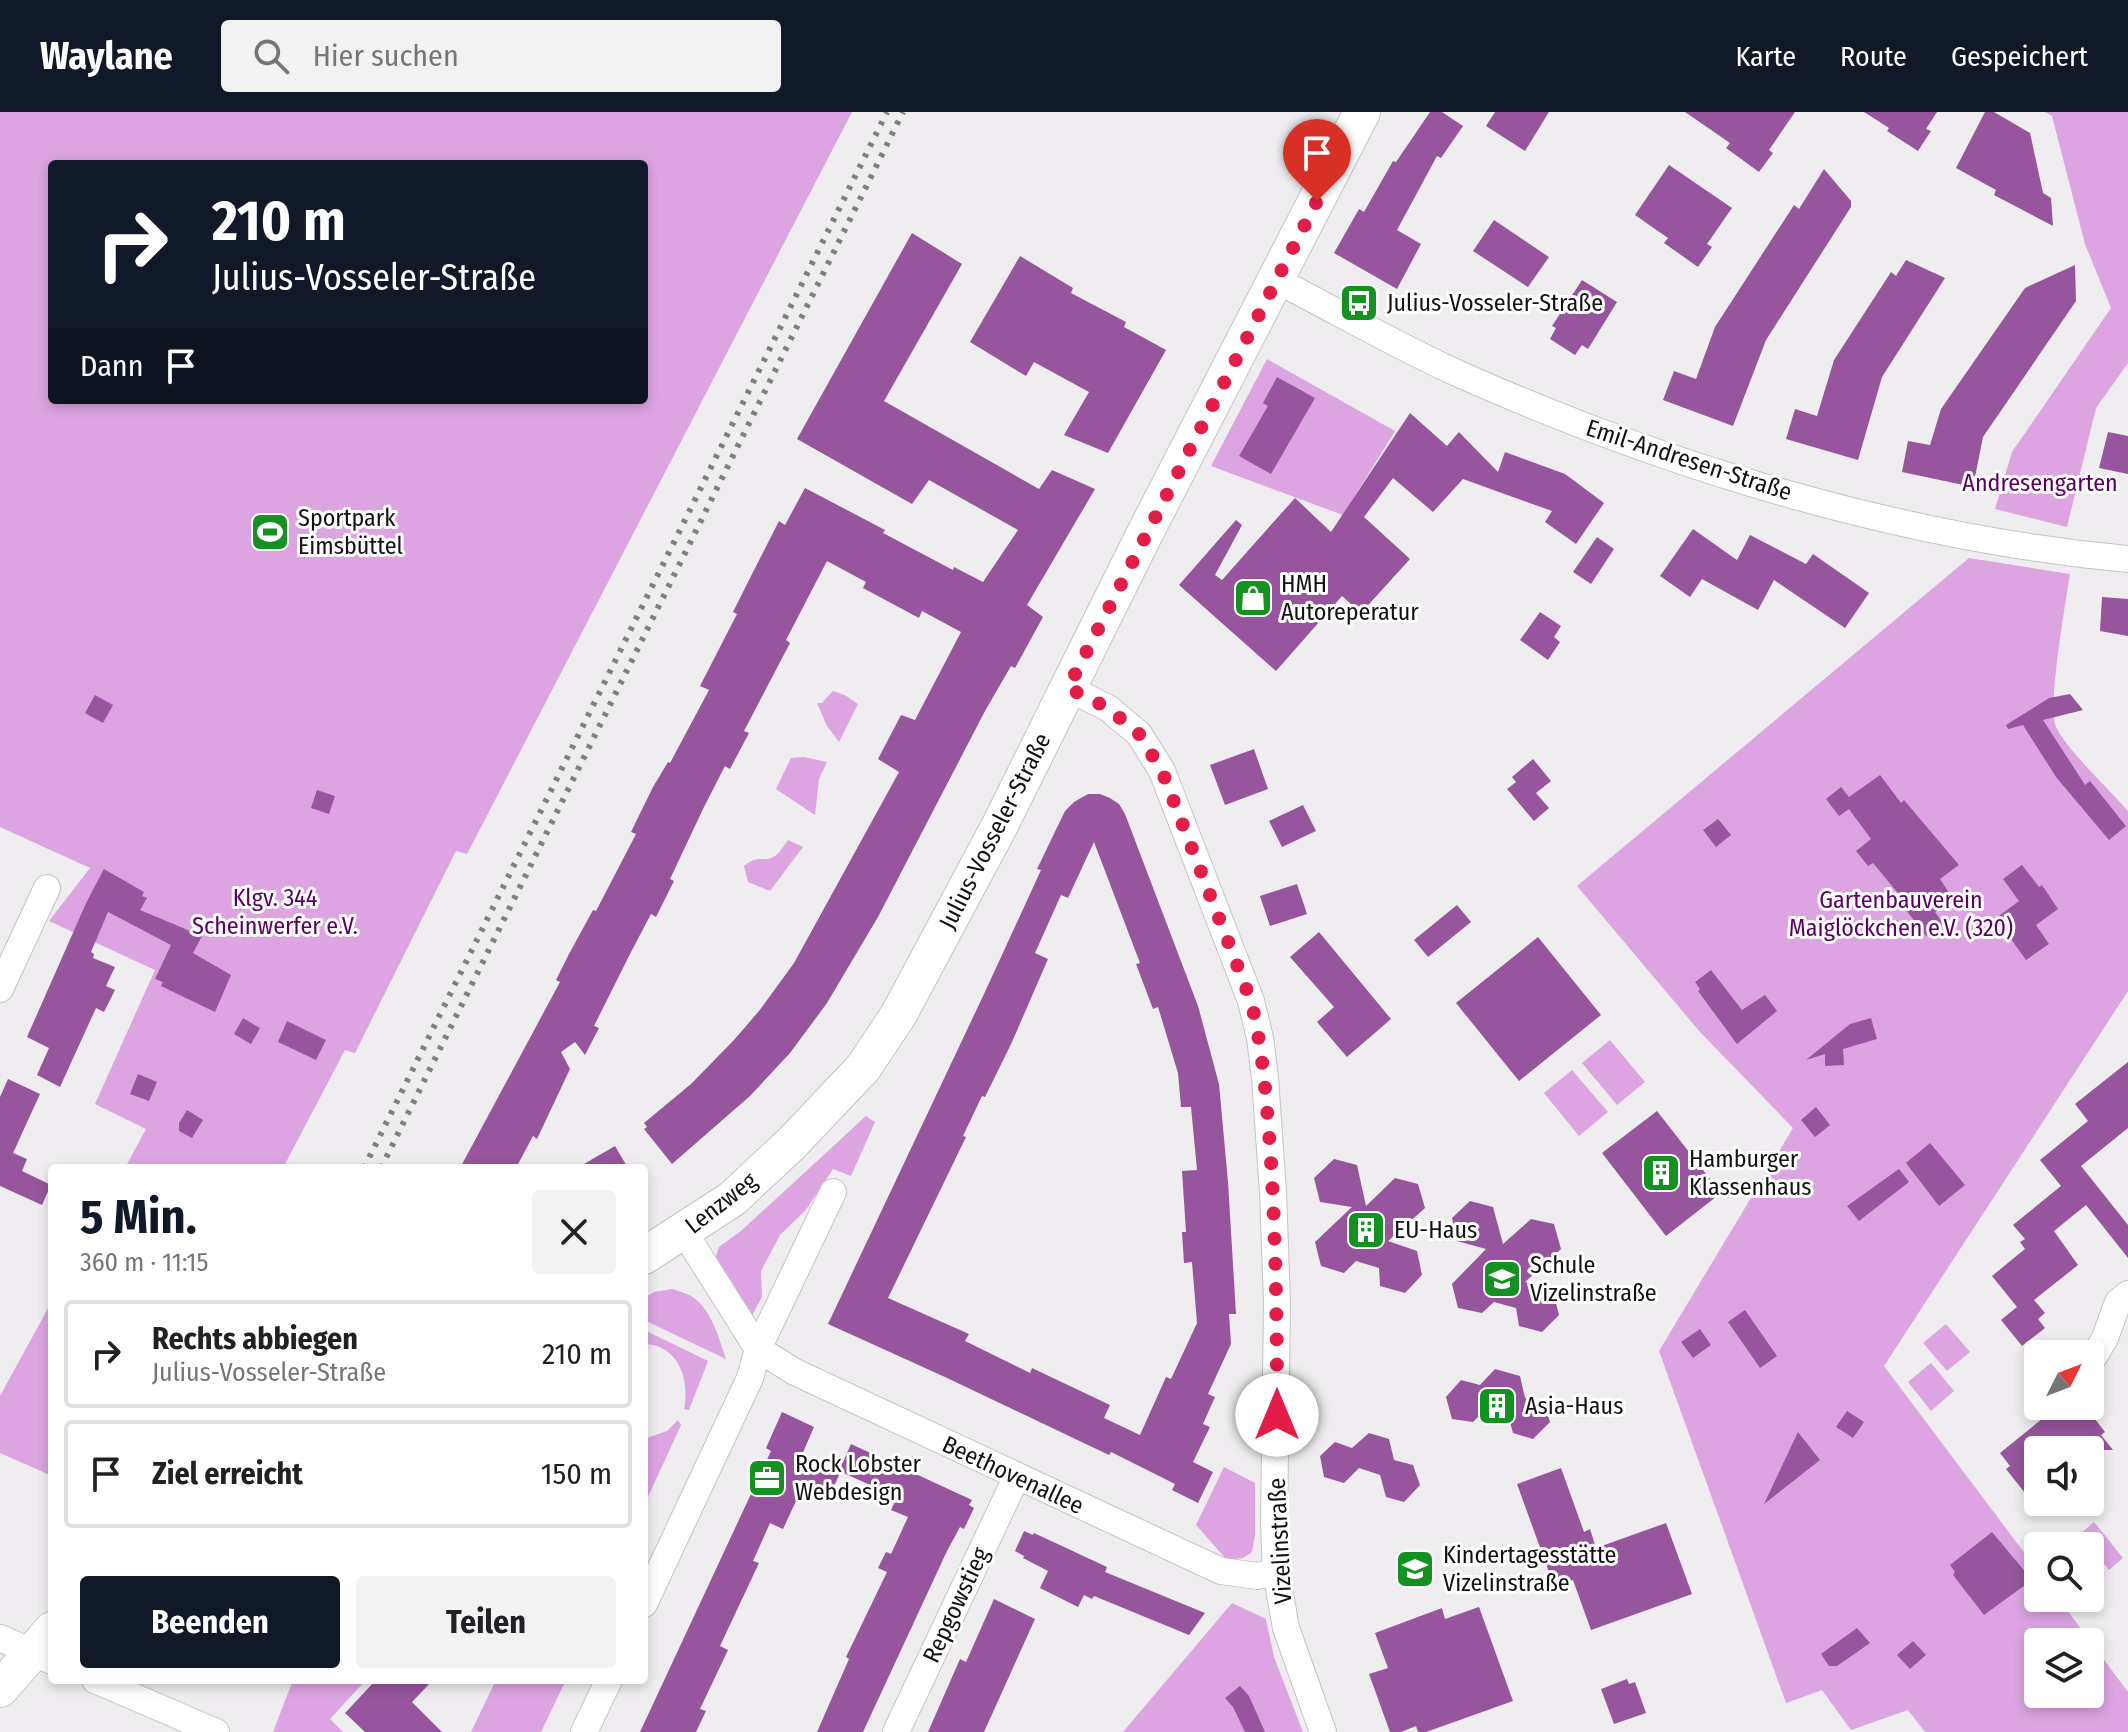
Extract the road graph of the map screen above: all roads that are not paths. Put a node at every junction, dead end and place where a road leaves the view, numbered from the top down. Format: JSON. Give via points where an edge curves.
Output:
{"nodes":[{"id":1,"x":1362,"y":112,"type":"edge"},
{"id":2,"x":1276,"y":280,"type":"junction"},
{"id":3,"x":2128,"y":559,"type":"edge"},
{"id":4,"x":1068,"y":688,"type":"junction"},
{"id":5,"x":47,"y":888,"type":"dead end"},
{"id":6,"x":0,"y":989,"type":"edge"},
{"id":7,"x":792,"y":1143,"type":"joint"},
{"id":8,"x":833,"y":1192,"type":"dead end"},
{"id":9,"x":684,"y":1232,"type":"junction"},
{"id":10,"x":648,"y":1254,"type":"edge"},
{"id":11,"x":2128,"y":1294,"type":"edge"},
{"id":12,"x":2104,"y":1340,"type":"edge"},
{"id":13,"x":758,"y":1349,"type":"junction"},
{"id":14,"x":1016,"y":1478,"type":"junction"},
{"id":15,"x":1276,"y":1572,"type":"junction"},
{"id":16,"x":648,"y":1595,"type":"edge"},
{"id":17,"x":34,"y":1646,"type":"edge"},
{"id":18,"x":104,"y":1684,"type":"edge"},
{"id":19,"x":607,"y":1684,"type":"edge"},
{"id":20,"x":0,"y":1689,"type":"edge"},
{"id":21,"x":216,"y":1732,"type":"edge"},
{"id":22,"x":584,"y":1732,"type":"edge"},
{"id":23,"x":896,"y":1732,"type":"edge"},
{"id":24,"x":1323,"y":1732,"type":"edge"}],
"edges":[{"from":1,"to":2,"type":"street","name":"Julius-Vosseler-Straße"},
{"from":2,"to":3,"type":"street","name":"Emil-Andresen-Straße","via":[[1458,373],[1627,442],[1886,517],[2020,547]]},
{"from":2,"to":4,"type":"street","name":"Julius-Vosseler-Straße"},
{"from":4,"to":7,"type":"street","name":"Julius-Vosseler-Straße","via":[[899,1014],[863,1068]]},
{"from":4,"to":15,"type":"street","name":"Vizelinstraße","via":[[1108,708],[1139,734],[1162,771],[1251,1001],[1260,1038],[1277,1302]]},
{"from":5,"to":6,"type":"street"},
{"from":7,"to":9,"type":"street","name":"Lenzweg","via":[[732,1199]]},
{"from":8,"to":13,"type":"street"},
{"from":9,"to":10,"type":"street","name":"Lenzweg"},
{"from":9,"to":13,"type":"street"},
{"from":11,"to":12,"type":"street","via":[[2118,1302]]},
{"from":13,"to":14,"type":"street","name":"Beethovenallee","via":[[795,1372]]},
{"from":13,"to":16,"type":"street","via":[[750,1378]]},
{"from":14,"to":15,"type":"street","name":"Beethovenallee","via":[[1221,1571],[1257,1576]]},
{"from":14,"to":23,"type":"street","name":"Repgowstieg"},
{"from":15,"to":24,"type":"street","name":"Vizelinstraße","via":[[1286,1628]]},
{"from":17,"to":20,"type":"street"},
{"from":18,"to":21,"type":"street"},
{"from":19,"to":22,"type":"street"}]}
